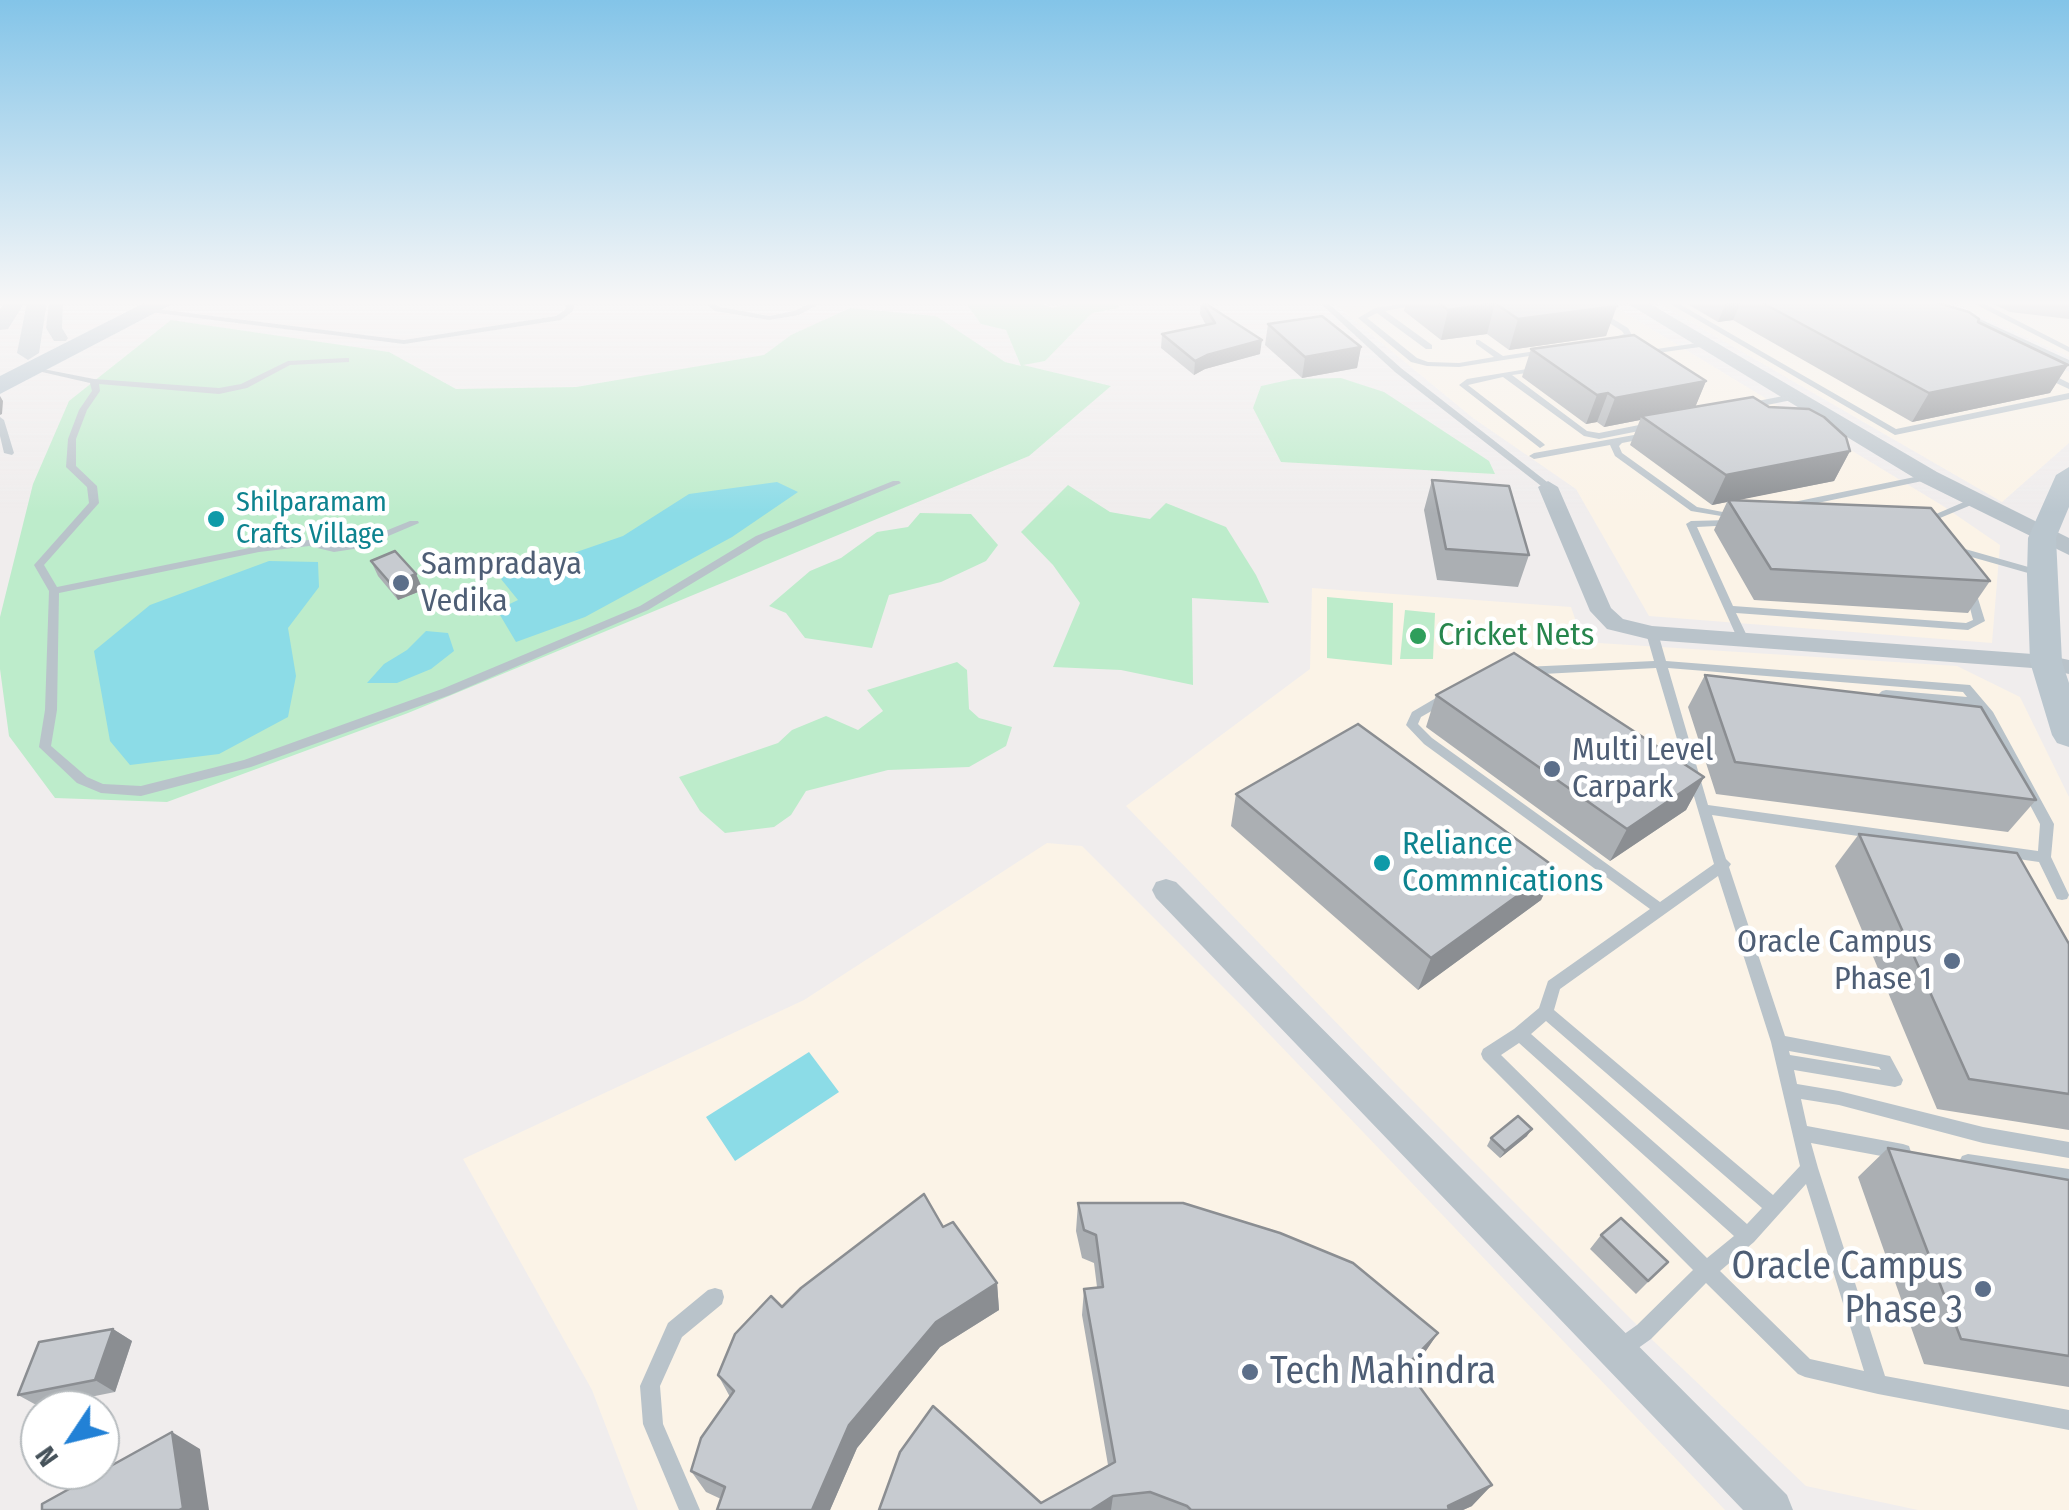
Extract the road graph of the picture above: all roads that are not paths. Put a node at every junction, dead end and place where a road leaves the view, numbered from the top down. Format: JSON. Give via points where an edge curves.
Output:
{"nodes":[{"id":1,"x":67,"y":372,"type":"edge"},
{"id":2,"x":271,"y":372,"type":"edge"},
{"id":3,"x":1401,"y":372,"type":"edge"},
{"id":4,"x":1515,"y":372,"type":"edge"},
{"id":5,"x":1752,"y":372,"type":"edge"},
{"id":6,"x":1792,"y":372,"type":"edge"},
{"id":7,"x":2041,"y":372,"type":"edge"},
{"id":8,"x":1505,"y":374,"type":"junction"},
{"id":9,"x":94,"y":381,"type":"junction"},
{"id":10,"x":2069,"y":386,"type":"edge"},
{"id":11,"x":2069,"y":396,"type":"edge"},
{"id":12,"x":1802,"y":402,"type":"junction"},
{"id":13,"x":1734,"y":409,"type":"edge"},
{"id":14,"x":1750,"y":418,"type":"edge"},
{"id":15,"x":0,"y":420,"type":"edge"},
{"id":16,"x":1620,"y":441,"type":"junction"},
{"id":17,"x":1540,"y":445,"type":"dead end"},
{"id":18,"x":9,"y":453,"type":"dead end"},
{"id":19,"x":1534,"y":456,"type":"dead end"},
{"id":20,"x":2069,"y":475,"type":"edge"},
{"id":21,"x":1929,"y":478,"type":"junction"},
{"id":22,"x":896,"y":482,"type":"dead end"},
{"id":23,"x":1548,"y":487,"type":"joint"},
{"id":24,"x":1973,"y":501,"type":"junction"},
{"id":25,"x":1783,"y":507,"type":"edge"},
{"id":26,"x":414,"y":523,"type":"dead end"},
{"id":27,"x":1934,"y":534,"type":"edge"},
{"id":28,"x":2056,"y":543,"type":"edge"},
{"id":29,"x":1949,"y":544,"type":"edge"},
{"id":30,"x":1965,"y":555,"type":"junction"},
{"id":31,"x":2042,"y":574,"type":"junction"},
{"id":32,"x":54,"y":591,"type":"junction"},
{"id":33,"x":1730,"y":609,"type":"junction"},
{"id":34,"x":1652,"y":633,"type":"junction"},
{"id":35,"x":1743,"y":640,"type":"junction"},
{"id":36,"x":1660,"y":664,"type":"junction"},
{"id":37,"x":2058,"y":664,"type":"edge"},
{"id":38,"x":1504,"y":674,"type":"edge"},
{"id":39,"x":1467,"y":686,"type":"edge"},
{"id":40,"x":1983,"y":707,"type":"junction"},
{"id":41,"x":2069,"y":735,"type":"edge"},
{"id":42,"x":1703,"y":809,"type":"junction"},
{"id":43,"x":2044,"y":857,"type":"junction"},
{"id":44,"x":1724,"y":864,"type":"junction"},
{"id":45,"x":1166,"y":890,"type":"dead end"},
{"id":46,"x":2067,"y":900,"type":"edge"},
{"id":47,"x":1660,"y":909,"type":"junction"},
{"id":48,"x":1546,"y":1012,"type":"junction"},
{"id":49,"x":1520,"y":1034,"type":"junction"},
{"id":50,"x":1779,"y":1042,"type":"junction"},
{"id":51,"x":1784,"y":1061,"type":"junction"},
{"id":52,"x":1790,"y":1090,"type":"junction"},
{"id":53,"x":1801,"y":1133,"type":"junction"},
{"id":54,"x":2069,"y":1150,"type":"edge"},
{"id":55,"x":1916,"y":1155,"type":"edge"},
{"id":56,"x":1954,"y":1160,"type":"edge"},
{"id":57,"x":1809,"y":1168,"type":"junction"},
{"id":58,"x":2069,"y":1177,"type":"edge"},
{"id":59,"x":1774,"y":1207,"type":"junction"},
{"id":60,"x":1748,"y":1236,"type":"junction"},
{"id":61,"x":1706,"y":1270,"type":"junction"},
{"id":62,"x":714,"y":1296,"type":"dead end"},
{"id":63,"x":1614,"y":1353,"type":"junction"},
{"id":64,"x":1878,"y":1384,"type":"junction"},
{"id":65,"x":2069,"y":1420,"type":"edge"},
{"id":66,"x":690,"y":1510,"type":"edge"},
{"id":67,"x":1772,"y":1510,"type":"edge"}],
"edges":[{"from":1,"to":9,"type":"lane"},
{"from":2,"to":9,"type":"lane","via":[[220,390]]},
{"from":3,"to":23,"type":"lane"},
{"from":4,"to":8,"type":"lane"},
{"from":5,"to":12,"type":"street"},
{"from":6,"to":11,"type":"lane","via":[[1895,432]]},
{"from":7,"to":10,"type":"lane"},
{"from":8,"to":16,"type":"lane","via":[[1584,434],[1657,430]]},
{"from":8,"to":17,"type":"lane","via":[[1462,386]]},
{"from":9,"to":32,"type":"lane","via":[[96,391],[72,439],[71,467],[92,486],[94,503],[39,565]]},
{"from":12,"to":13,"type":"lane"},
{"from":12,"to":14,"type":"lane"},
{"from":12,"to":21,"type":"street"},
{"from":15,"to":18,"type":"lane"},
{"from":16,"to":19,"type":"lane"},
{"from":16,"to":33,"type":"lane","via":[[1614,446],[1618,454],[1694,509],[1746,518],[1690,524]]},
{"from":20,"to":28,"type":"main road"},
{"from":21,"to":24,"type":"street"},
{"from":21,"to":25,"type":"lane"},
{"from":22,"to":32,"type":"lane","via":[[760,538],[644,608],[462,685],[247,764],[141,791],[82,780],[46,747]]},
{"from":23,"to":34,"type":"street","via":[[1600,611],[1615,624]]},
{"from":24,"to":27,"type":"lane","via":[[1918,524]]},
{"from":24,"to":28,"type":"street"},
{"from":26,"to":32,"type":"lane","via":[[360,545],[260,549]]},
{"from":28,"to":31,"type":"main road"},
{"from":29,"to":30,"type":"lane"},
{"from":30,"to":31,"type":"lane"},
{"from":30,"to":33,"type":"lane","via":[[1978,621],[1968,627]]},
{"from":31,"to":37,"type":"main road"},
{"from":33,"to":35,"type":"lane"},
{"from":34,"to":35,"type":"street"},
{"from":34,"to":36,"type":"lane"},
{"from":35,"to":37,"type":"street"},
{"from":36,"to":38,"type":"lane"},
{"from":36,"to":40,"type":"lane","via":[[1966,688]]},
{"from":36,"to":42,"type":"lane"},
{"from":37,"to":41,"type":"main road"},
{"from":39,"to":47,"type":"lane","via":[[1416,715],[1412,725]]},
{"from":40,"to":40,"type":"lane","via":[[1886,694],[1872,706],[1886,710],[1894,703]]},
{"from":40,"to":43,"type":"lane","via":[[2048,824]]},
{"from":42,"to":43,"type":"lane"},
{"from":42,"to":44,"type":"lane"},
{"from":43,"to":46,"type":"lane"},
{"from":44,"to":47,"type":"lane"},
{"from":44,"to":50,"type":"lane"},
{"from":45,"to":63,"type":"street"},
{"from":47,"to":48,"type":"lane","via":[[1553,984]]},
{"from":48,"to":49,"type":"lane"},
{"from":48,"to":59,"type":"lane"},
{"from":49,"to":60,"type":"lane"},
{"from":49,"to":61,"type":"lane","via":[[1489,1054]]},
{"from":50,"to":51,"type":"lane"},
{"from":50,"to":51,"type":"lane","via":[[1884,1060],[1894,1080]]},
{"from":51,"to":52,"type":"lane"},
{"from":52,"to":53,"type":"lane"},
{"from":52,"to":54,"type":"lane"},
{"from":53,"to":55,"type":"lane"},
{"from":53,"to":57,"type":"lane"},
{"from":56,"to":58,"type":"lane"},
{"from":57,"to":59,"type":"lane"},
{"from":57,"to":64,"type":"lane"},
{"from":59,"to":60,"type":"lane"},
{"from":60,"to":61,"type":"lane"},
{"from":61,"to":63,"type":"lane"},
{"from":61,"to":64,"type":"lane","via":[[1805,1367]]},
{"from":62,"to":66,"type":"lane","via":[[675,1330],[650,1386],[654,1424]]},
{"from":63,"to":67,"type":"street"},
{"from":64,"to":65,"type":"lane"}]}
